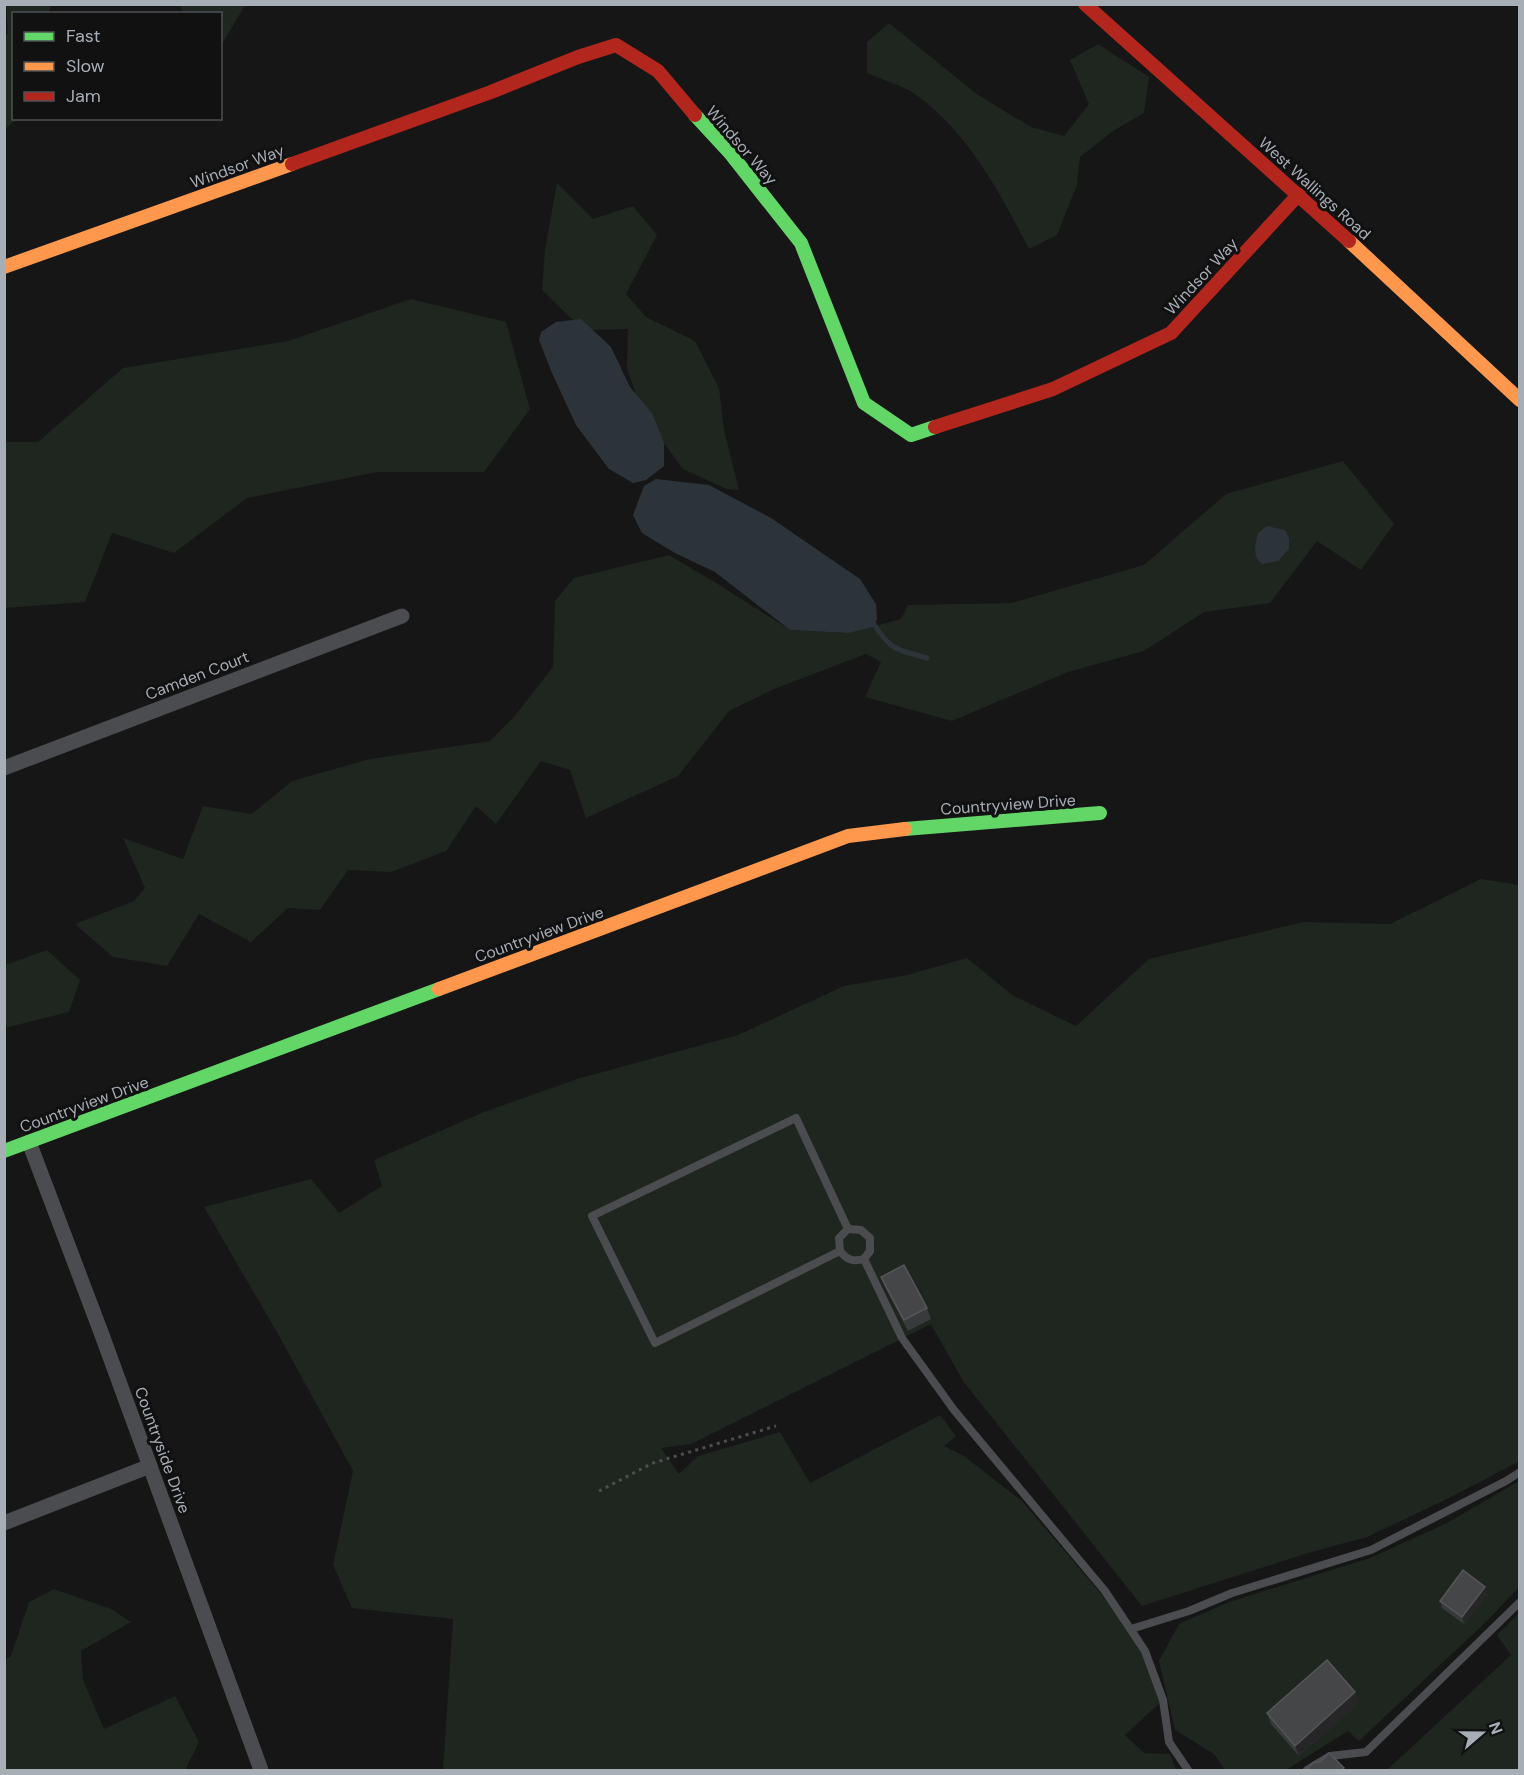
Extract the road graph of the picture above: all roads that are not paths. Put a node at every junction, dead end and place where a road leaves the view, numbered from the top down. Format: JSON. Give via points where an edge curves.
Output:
{"nodes":[{"id":1,"x":1085,"y":4,"type":"edge"},
{"id":2,"x":1299,"y":194,"type":"junction"},
{"id":3,"x":4,"y":267,"type":"edge"},
{"id":4,"x":1520,"y":400,"type":"edge"},
{"id":5,"x":402,"y":616,"type":"dead end"},
{"id":6,"x":4,"y":768,"type":"edge"},
{"id":7,"x":1100,"y":813,"type":"dead end"},
{"id":8,"x":29,"y":1142,"type":"junction"},
{"id":9,"x":4,"y":1151,"type":"edge"},
{"id":10,"x":848,"y":1229,"type":"junction"},
{"id":11,"x":840,"y":1251,"type":"junction"},
{"id":12,"x":864,"y":1259,"type":"junction"},
{"id":13,"x":150,"y":1466,"type":"junction"},
{"id":14,"x":1520,"y":1472,"type":"edge"},
{"id":15,"x":4,"y":1523,"type":"edge"},
{"id":16,"x":1520,"y":1602,"type":"edge"},
{"id":17,"x":1131,"y":1629,"type":"junction"},
{"id":18,"x":261,"y":1770,"type":"edge"},
{"id":19,"x":1188,"y":1770,"type":"edge"},
{"id":20,"x":1306,"y":1770,"type":"edge"}],
"edges":[{"from":1,"to":2,"type":"street","name":"West Wallings Road"},
{"from":2,"to":3,"type":"street","name":"Windsor Way","via":[[1171,333],[1053,389],[911,435],[864,403],[801,243],[658,71],[616,45]]},
{"from":2,"to":4,"type":"street","name":"West Wallings Road"},
{"from":5,"to":6,"type":"street","name":"Camden Court"},
{"from":7,"to":8,"type":"street","name":"Countryview Drive","via":[[927,826],[848,837]]},
{"from":8,"to":9,"type":"street","name":"Countryview Drive"},
{"from":8,"to":13,"type":"street","name":"Countryside Drive"},
{"from":10,"to":11,"type":"lane","via":[[839,1238]]},
{"from":10,"to":11,"type":"lane","via":[[796,1118],[592,1216],[655,1343]]},
{"from":10,"to":12,"type":"lane","via":[[861,1230],[870,1238],[870,1251]]},
{"from":11,"to":12,"type":"lane","via":[[849,1260]]},
{"from":12,"to":17,"type":"lane","via":[[902,1338],[954,1410],[1105,1591]]},
{"from":13,"to":15,"type":"street"},
{"from":13,"to":18,"type":"street","name":"Countryside Drive"},
{"from":14,"to":17,"type":"lane","via":[[1371,1550]]},
{"from":16,"to":20,"type":"lane","via":[[1366,1752],[1330,1756]]},
{"from":17,"to":19,"type":"lane","via":[[1145,1651],[1163,1700],[1169,1742]]}]}
